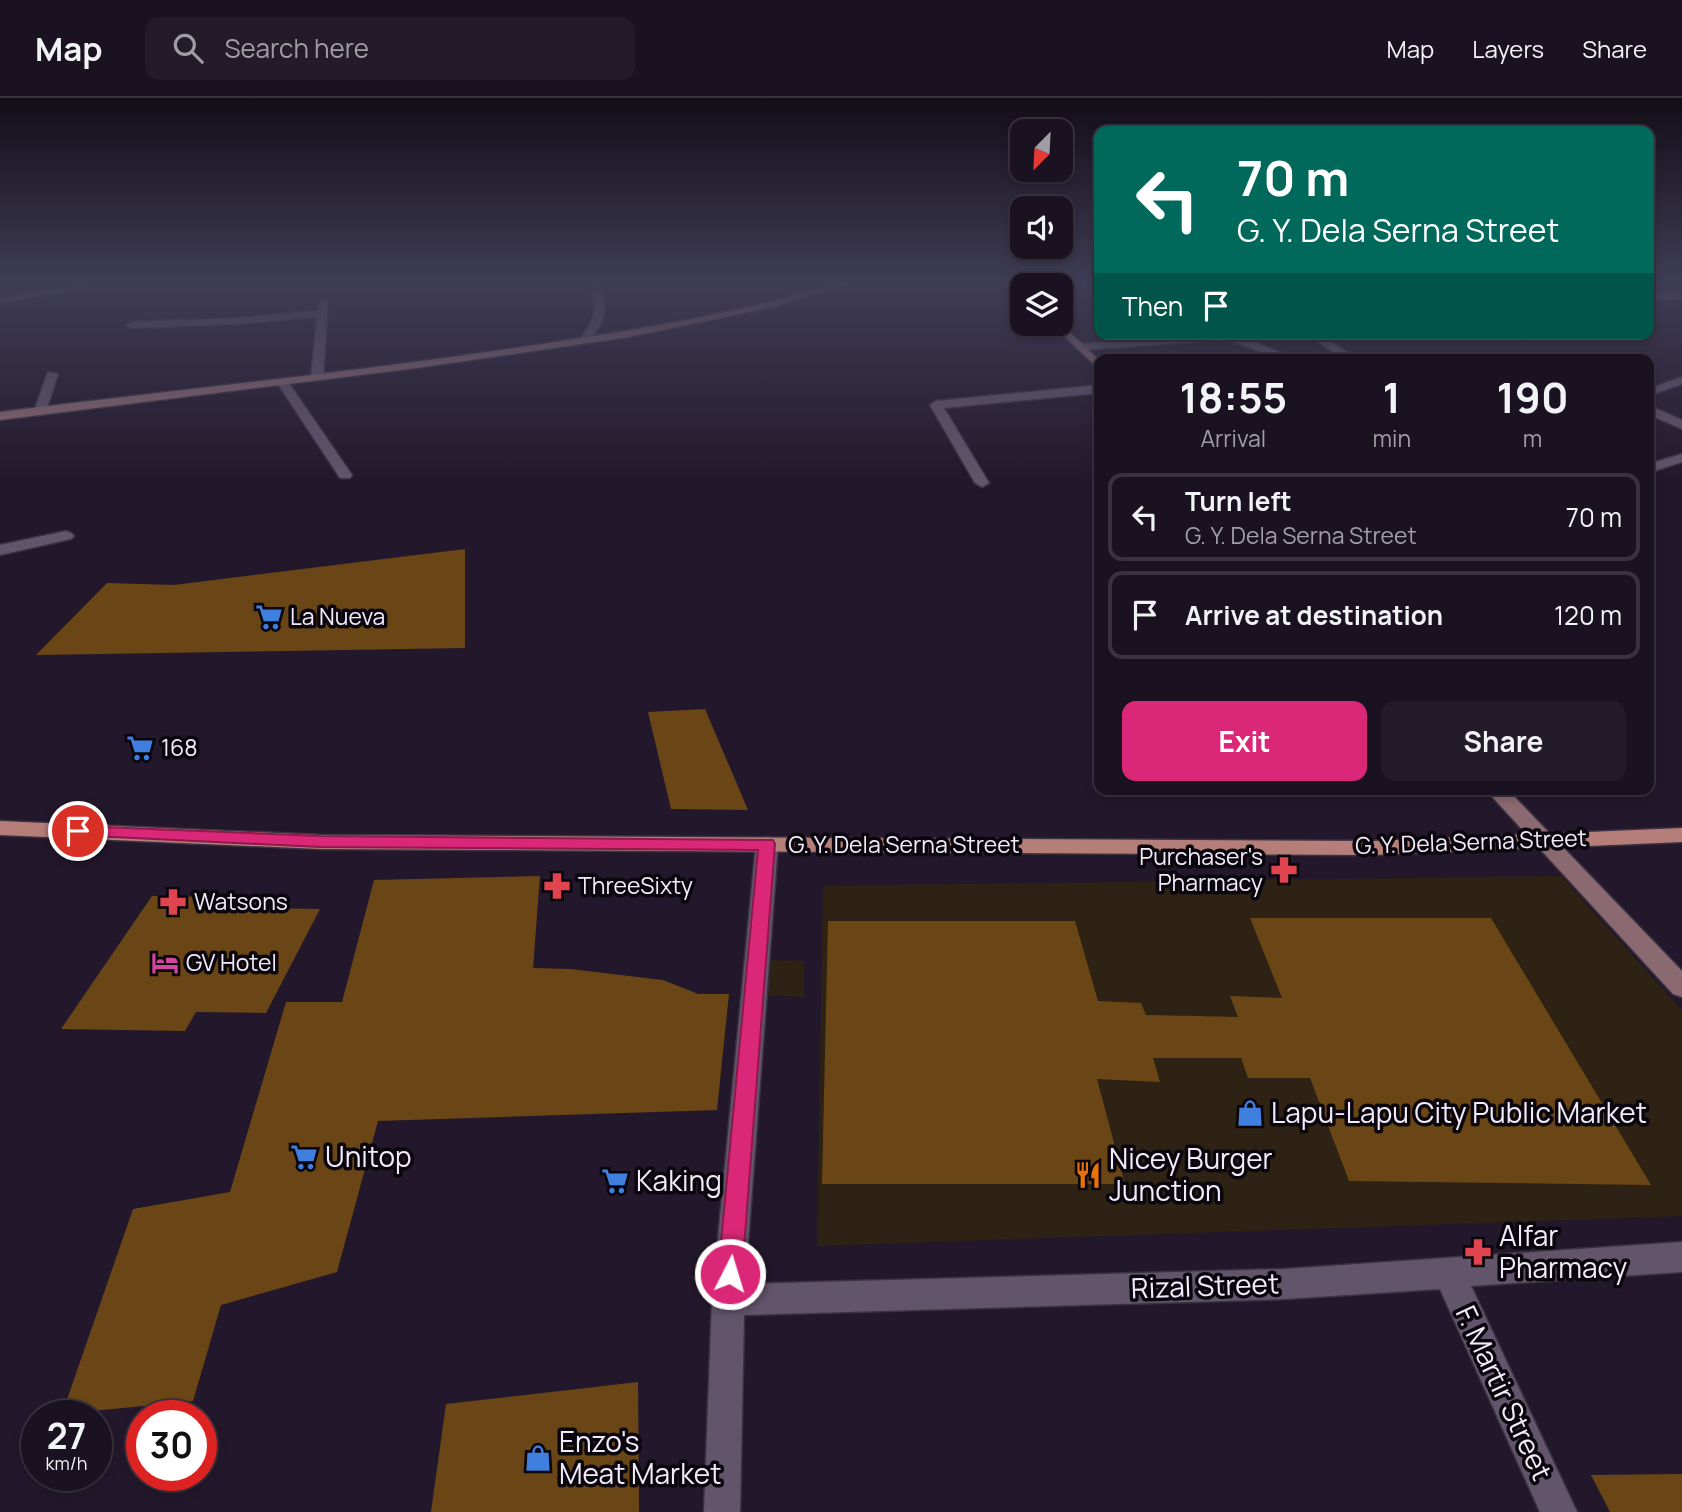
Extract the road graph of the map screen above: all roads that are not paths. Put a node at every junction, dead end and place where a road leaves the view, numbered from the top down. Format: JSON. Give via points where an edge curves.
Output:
{"nodes":[{"id":1,"x":319,"y":349,"type":"edge"},
{"id":2,"x":530,"y":349,"type":"edge"},
{"id":3,"x":1081,"y":349,"type":"edge"},
{"id":4,"x":1094,"y":361,"type":"edge"},
{"id":5,"x":52,"y":374,"type":"dead end"},
{"id":6,"x":317,"y":377,"type":"junction"},
{"id":7,"x":1682,"y":380,"type":"edge"},
{"id":8,"x":282,"y":381,"type":"junction"},
{"id":9,"x":1094,"y":389,"type":"edge"},
{"id":10,"x":1654,"y":390,"type":"edge"},
{"id":11,"x":40,"y":411,"type":"junction"},
{"id":12,"x":1654,"y":412,"type":"edge"},
{"id":13,"x":0,"y":416,"type":"edge"},
{"id":14,"x":1682,"y":425,"type":"edge"},
{"id":15,"x":1682,"y":458,"type":"edge"},
{"id":16,"x":1654,"y":466,"type":"edge"},
{"id":17,"x":345,"y":475,"type":"dead end"},
{"id":18,"x":982,"y":483,"type":"dead end"},
{"id":19,"x":66,"y":536,"type":"dead end"},
{"id":20,"x":0,"y":550,"type":"edge"},
{"id":21,"x":1500,"y":795,"type":"edge"},
{"id":22,"x":0,"y":828,"type":"edge"},
{"id":23,"x":1682,"y":835,"type":"edge"},
{"id":24,"x":1540,"y":839,"type":"junction"},
{"id":25,"x":767,"y":844,"type":"junction"},
{"id":26,"x":1682,"y":987,"type":"edge"},
{"id":27,"x":1682,"y":1257,"type":"edge"},
{"id":28,"x":1449,"y":1274,"type":"junction"},
{"id":29,"x":728,"y":1300,"type":"junction"},
{"id":30,"x":722,"y":1512,"type":"edge"},
{"id":31,"x":1559,"y":1512,"type":"edge"}],
"edges":[{"from":1,"to":6,"type":"street"},
{"from":2,"to":6,"type":"street"},
{"from":3,"to":4,"type":"street"},
{"from":5,"to":11,"type":"street"},
{"from":6,"to":8,"type":"street"},
{"from":7,"to":10,"type":"street"},
{"from":8,"to":11,"type":"street"},
{"from":8,"to":17,"type":"street"},
{"from":9,"to":18,"type":"street","via":[[936,406]]},
{"from":11,"to":13,"type":"street"},
{"from":12,"to":14,"type":"street"},
{"from":15,"to":16,"type":"street"},
{"from":19,"to":20,"type":"street"},
{"from":21,"to":24,"type":"street"},
{"from":22,"to":25,"type":"main road","name":"G. Y. Dela Serna Street","via":[[320,842]]},
{"from":23,"to":24,"type":"main road","name":"G. Y. Dela Serna Street"},
{"from":24,"to":25,"type":"main road","name":"G. Y. Dela Serna Street","via":[[1373,848]]},
{"from":24,"to":26,"type":"street"},
{"from":25,"to":29,"type":"street"},
{"from":27,"to":28,"type":"street","name":"Rizal Street"},
{"from":28,"to":29,"type":"street","name":"Rizal Street","via":[[1271,1284]]},
{"from":28,"to":31,"type":"street","name":"F. Martir Street"},
{"from":29,"to":30,"type":"street"}]}
